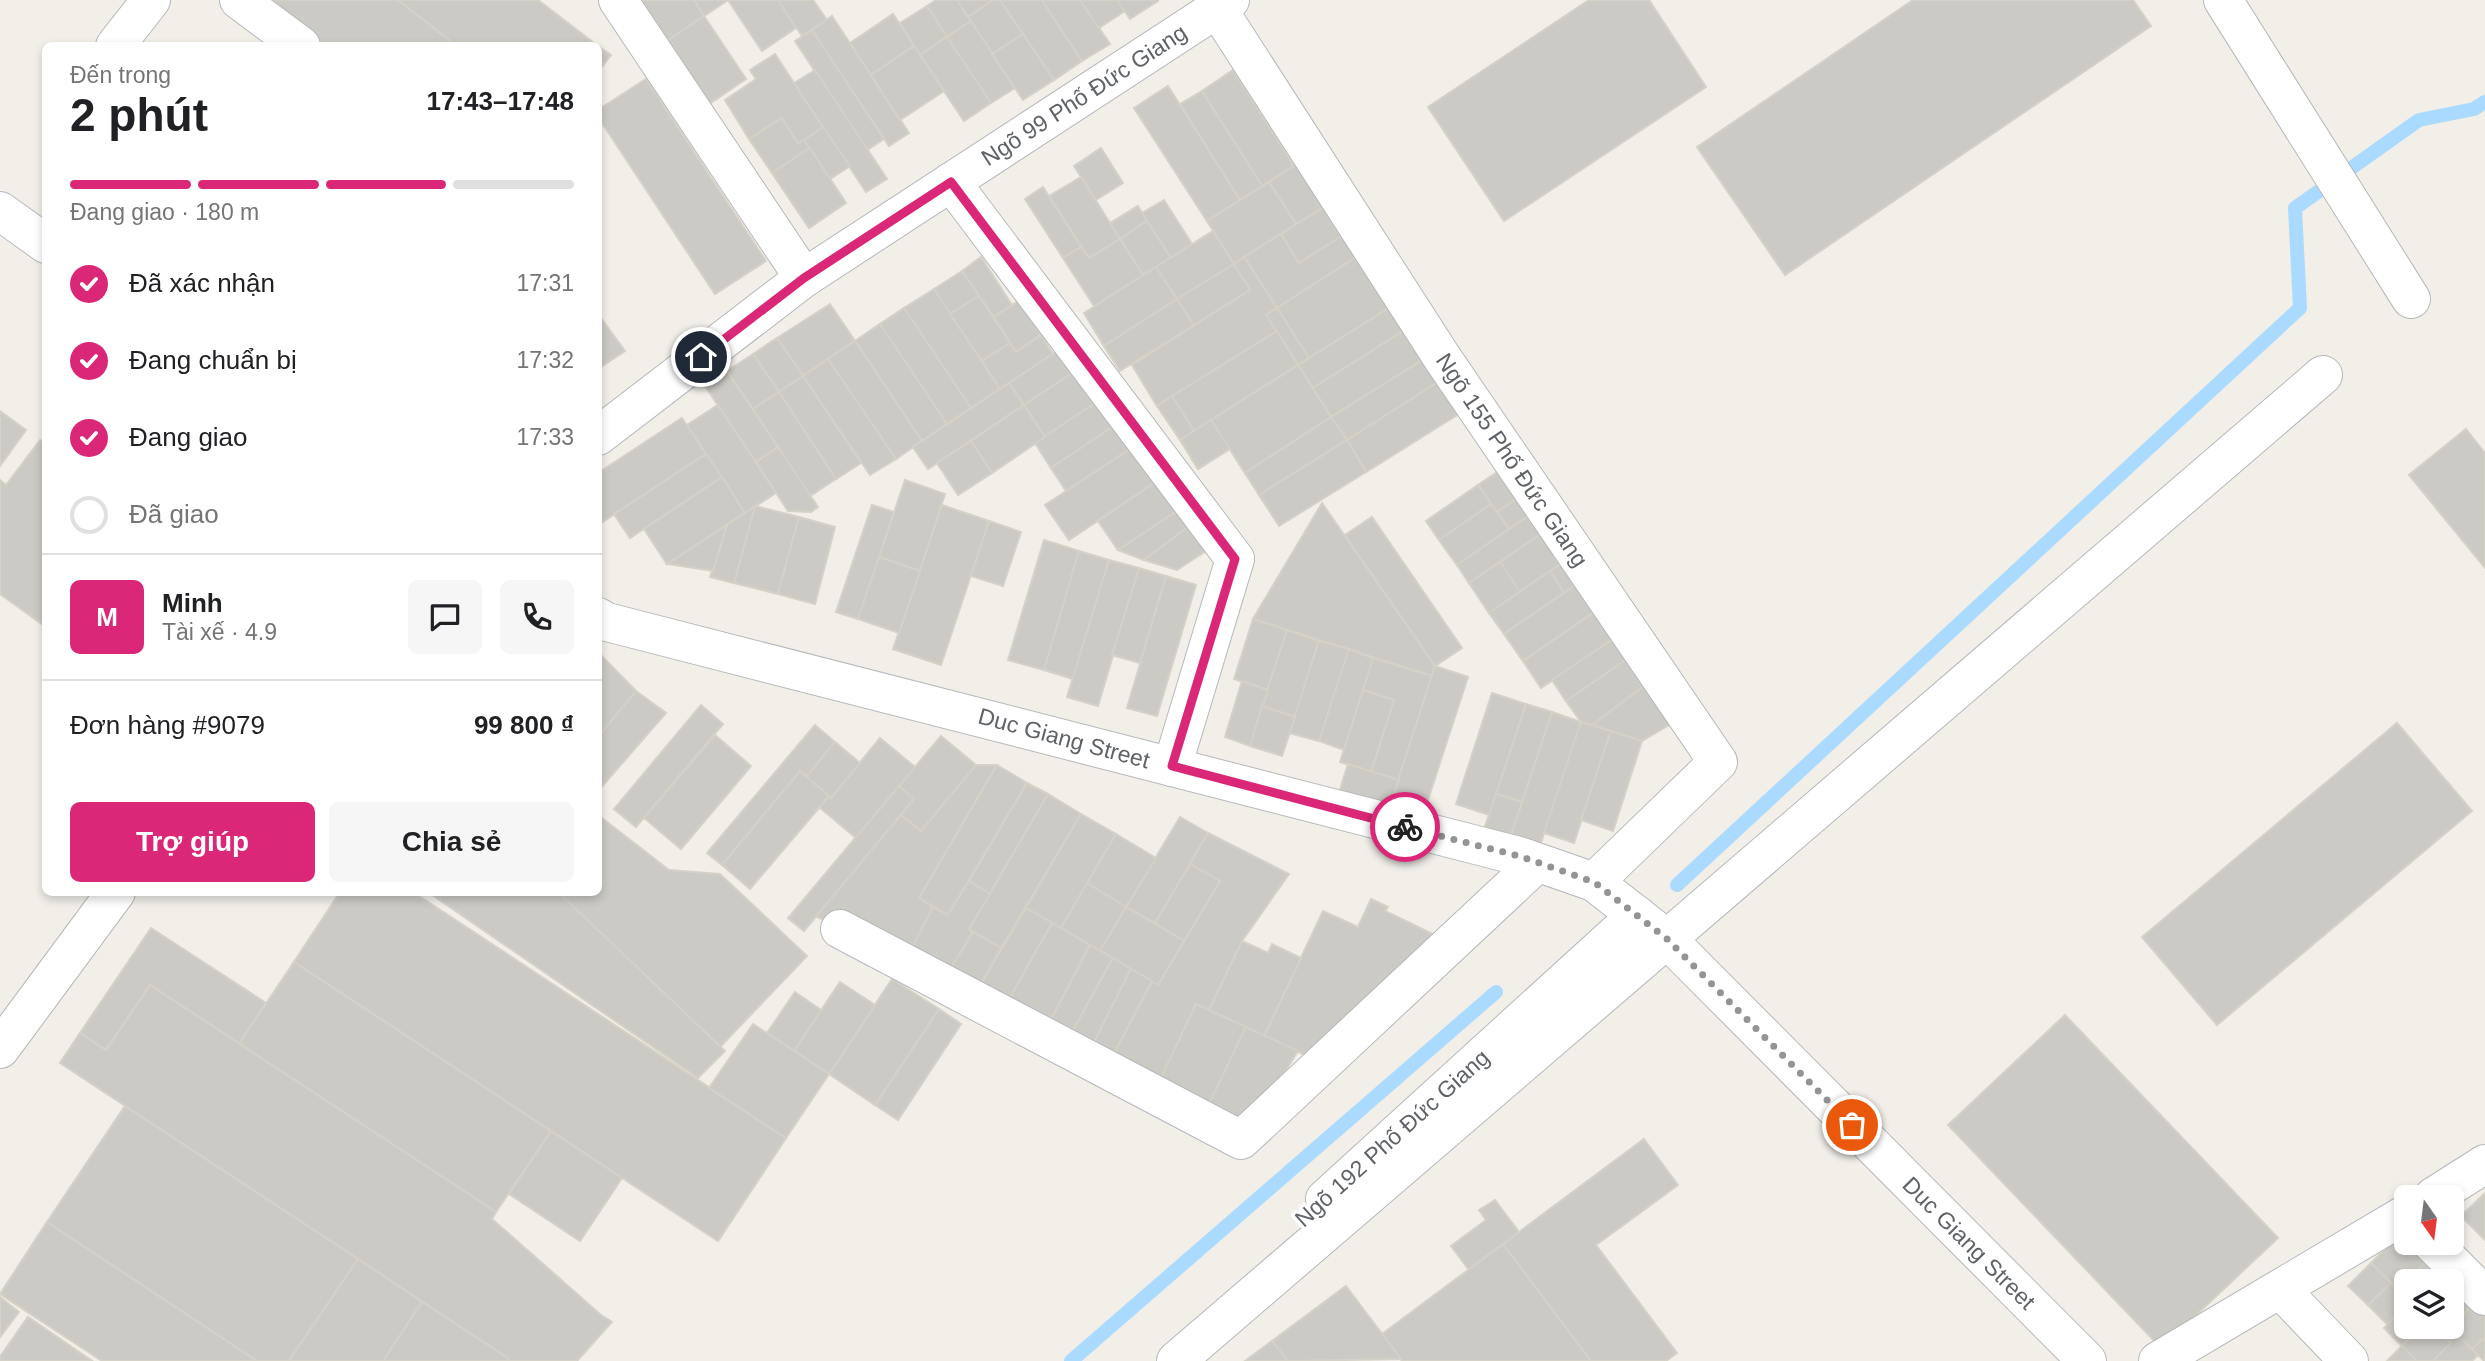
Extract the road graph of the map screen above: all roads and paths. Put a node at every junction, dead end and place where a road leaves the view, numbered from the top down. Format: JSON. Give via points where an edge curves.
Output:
{"nodes":[{"id":1,"x":151,"y":0,"type":"edge"},
{"id":2,"x":239,"y":0,"type":"edge"},
{"id":3,"x":618,"y":0,"type":"edge"},
{"id":4,"x":2223,"y":0,"type":"edge"},
{"id":5,"x":1224,"y":4,"type":"edge"},
{"id":6,"x":118,"y":42,"type":"edge"},
{"id":7,"x":296,"y":42,"type":"edge"},
{"id":8,"x":951,"y":182,"type":"junction"},
{"id":9,"x":0,"y":211,"type":"edge"},
{"id":10,"x":42,"y":241,"type":"edge"},
{"id":11,"x":804,"y":278,"type":"junction"},
{"id":12,"x":2411,"y":299,"type":"dead end"},
{"id":13,"x":2323,"y":375,"type":"dead end"},
{"id":14,"x":602,"y":433,"type":"edge"},
{"id":15,"x":602,"y":619,"type":"edge"},
{"id":16,"x":1172,"y":766,"type":"junction"},
{"id":17,"x":1537,"y":863,"type":"junction"},
{"id":18,"x":1594,"y":882,"type":"junction"},
{"id":19,"x":113,"y":896,"type":"edge"},
{"id":20,"x":1637,"y":915,"type":"junction"},
{"id":21,"x":840,"y":929,"type":"dead end"},
{"id":22,"x":1667,"y":939,"type":"junction"},
{"id":23,"x":0,"y":1049,"type":"edge"},
{"id":24,"x":2485,"y":1164,"type":"edge"},
{"id":25,"x":2453,"y":1185,"type":"edge"},
{"id":26,"x":2394,"y":1222,"type":"edge"},
{"id":27,"x":2444,"y":1255,"type":"edge"},
{"id":28,"x":2280,"y":1289,"type":"junction"},
{"id":29,"x":2485,"y":1296,"type":"edge"},
{"id":30,"x":2052,"y":1348,"type":"edge"},
{"id":31,"x":1148,"y":1361,"type":"edge"},
{"id":32,"x":1176,"y":1361,"type":"edge"},
{"id":33,"x":2087,"y":1361,"type":"edge"},
{"id":34,"x":2158,"y":1361,"type":"edge"},
{"id":35,"x":2349,"y":1361,"type":"edge"}],
"edges":[{"from":1,"to":6,"type":"street"},
{"from":2,"to":7,"type":"street"},
{"from":3,"to":11,"type":"street"},
{"from":4,"to":12,"type":"street"},
{"from":5,"to":8,"type":"street","name":"Ngõ 99 Phố Đức Giang"},
{"from":5,"to":18,"type":"street","name":"Ngõ 155 Phố Đức Giang","via":[[1443,359],[1718,762]]},
{"from":8,"to":11,"type":"street","name":"Ngõ 99 Phố Đức Giang"},
{"from":8,"to":16,"type":"street","via":[[1235,559]]},
{"from":9,"to":10,"type":"street"},
{"from":11,"to":14,"type":"street","name":"Ngõ 99 Phố Đức Giang"},
{"from":13,"to":22,"type":"street"},
{"from":15,"to":16,"type":"street","name":"Duc Giang Street"},
{"from":16,"to":17,"type":"street","name":"Duc Giang Street"},
{"from":17,"to":18,"type":"street","name":"Duc Giang Street"},
{"from":17,"to":21,"type":"street","via":[[1241,1140]]},
{"from":18,"to":20,"type":"street","name":"Duc Giang Street"},
{"from":19,"to":23,"type":"street"},
{"from":20,"to":22,"type":"street","name":"Duc Giang Street"},
{"from":20,"to":31,"type":"street","name":"Ngõ 192 Phố Đức Giang"},
{"from":22,"to":30,"type":"street","name":"Duc Giang Street"},
{"from":22,"to":32,"type":"street"},
{"from":24,"to":25,"type":"street"},
{"from":26,"to":28,"type":"street"},
{"from":27,"to":29,"type":"street"},
{"from":28,"to":34,"type":"street"},
{"from":28,"to":35,"type":"street"},
{"from":30,"to":33,"type":"street","name":"Duc Giang Street"}]}
